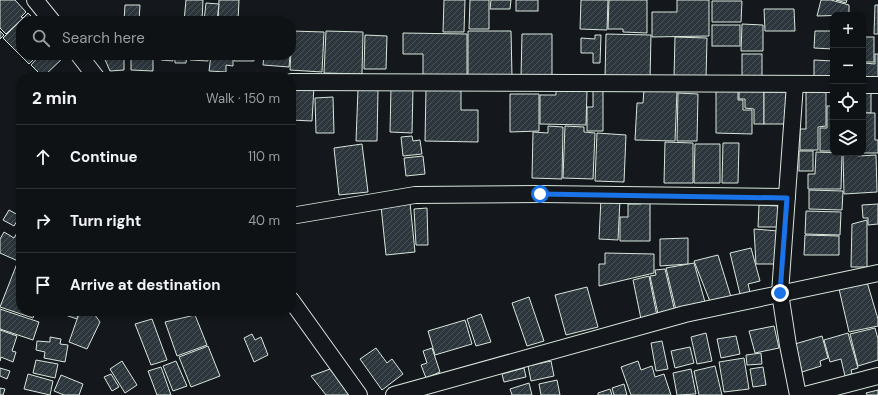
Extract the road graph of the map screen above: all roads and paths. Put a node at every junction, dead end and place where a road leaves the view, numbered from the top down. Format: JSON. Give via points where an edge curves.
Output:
{"nodes":[{"id":1,"x":35,"y":0,"type":"edge"},
{"id":2,"x":48,"y":16,"type":"edge"},
{"id":3,"x":83,"y":60,"type":"edge"},
{"id":4,"x":92,"y":72,"type":"edge"},
{"id":5,"x":296,"y":82,"type":"edge"},
{"id":6,"x":795,"y":84,"type":"junction"},
{"id":7,"x":830,"y":84,"type":"edge"},
{"id":8,"x":866,"y":85,"type":"edge"},
{"id":9,"x":878,"y":85,"type":"edge"},
{"id":10,"x":787,"y":198,"type":"junction"},
{"id":11,"x":296,"y":215,"type":"edge"},
{"id":12,"x":878,"y":273,"type":"edge"},
{"id":13,"x":780,"y":293,"type":"junction"},
{"id":14,"x":296,"y":307,"type":"edge"},
{"id":15,"x":878,"y":376,"type":"edge"},
{"id":16,"x":359,"y":395,"type":"edge"},
{"id":17,"x":394,"y":395,"type":"edge"},
{"id":18,"x":798,"y":395,"type":"edge"},
{"id":19,"x":805,"y":395,"type":"edge"}],
"edges":[{"from":1,"to":2,"type":"street"},
{"from":3,"to":4,"type":"street"},
{"from":5,"to":6,"type":"street"},
{"from":6,"to":7,"type":"street"},
{"from":6,"to":10,"type":"street"},
{"from":8,"to":9,"type":"street"},
{"from":10,"to":11,"type":"street","via":[[540,194],[416,195]]},
{"from":10,"to":13,"type":"street"},
{"from":12,"to":13,"type":"street"},
{"from":13,"to":17,"type":"street","via":[[685,314]]},
{"from":13,"to":18,"type":"street"},
{"from":14,"to":16,"type":"street"},
{"from":15,"to":19,"type":"street"}]}
